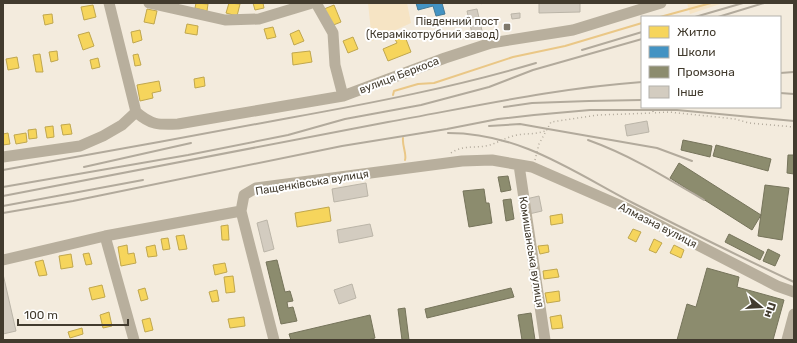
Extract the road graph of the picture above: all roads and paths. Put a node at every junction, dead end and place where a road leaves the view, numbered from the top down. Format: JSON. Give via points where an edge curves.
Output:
{"nodes":[{"id":1,"x":108,"y":3,"type":"edge"},
{"id":2,"x":149,"y":3,"type":"edge"},
{"id":3,"x":312,"y":3,"type":"edge"},
{"id":4,"x":316,"y":3,"type":"edge"},
{"id":5,"x":661,"y":3,"type":"edge"},
{"id":6,"x":343,"y":96,"type":"junction"},
{"id":7,"x":653,"y":108,"type":"edge"},
{"id":8,"x":136,"y":112,"type":"junction"},
{"id":9,"x":653,"y":113,"type":"junction"},
{"id":10,"x":794,"y":127,"type":"edge"},
{"id":11,"x":548,"y":129,"type":"junction"},
{"id":12,"x":3,"y":157,"type":"edge"},
{"id":13,"x":443,"y":164,"type":"junction"},
{"id":14,"x":519,"y":165,"type":"junction"},
{"id":15,"x":532,"y":167,"type":"junction"},
{"id":16,"x":241,"y":211,"type":"junction"},
{"id":17,"x":105,"y":236,"type":"junction"},
{"id":18,"x":3,"y":260,"type":"edge"},
{"id":19,"x":794,"y":292,"type":"edge"},
{"id":20,"x":794,"y":314,"type":"edge"},
{"id":21,"x":134,"y":340,"type":"edge"},
{"id":22,"x":274,"y":340,"type":"edge"},
{"id":23,"x":545,"y":340,"type":"edge"},
{"id":24,"x":787,"y":340,"type":"edge"}],
"edges":[{"from":1,"to":8,"type":"street"},
{"from":2,"to":3,"type":"street","via":[[226,20],[259,19]]},
{"from":4,"to":6,"type":"street","via":[[332,33],[335,65]]},
{"from":5,"to":6,"type":"street","name":"вулиця Беркоса","via":[[573,30],[491,43]]},
{"from":6,"to":8,"type":"street","name":"вулиця Беркоса","via":[[178,124],[154,124]]},
{"from":7,"to":9,"type":"path"},
{"from":8,"to":12,"type":"street","via":[[122,125],[80,146]]},
{"from":9,"to":10,"type":"path","via":[[676,113],[735,119],[749,124]]},
{"from":9,"to":11,"type":"path","via":[[598,115],[551,122]]},
{"from":11,"to":13,"type":"path","via":[[540,134],[517,135],[490,145],[456,149],[447,156]]},
{"from":11,"to":15,"type":"path","via":[[539,144]]},
{"from":13,"to":14,"type":"street","name":"Пащенківська вулиця","via":[[492,160]]},
{"from":13,"to":16,"type":"street","name":"Пащенківська вулиця","via":[[256,188],[244,195]]},
{"from":14,"to":15,"type":"street","name":"Алмазна вулиця"},
{"from":14,"to":23,"type":"street","name":"Комишанська вулиця"},
{"from":15,"to":19,"type":"street","name":"Алмазна вулиця","via":[[626,208],[777,286]]},
{"from":16,"to":17,"type":"street"},
{"from":16,"to":22,"type":"street"},
{"from":17,"to":18,"type":"street"},
{"from":17,"to":21,"type":"street"},
{"from":20,"to":24,"type":"street"}]}
